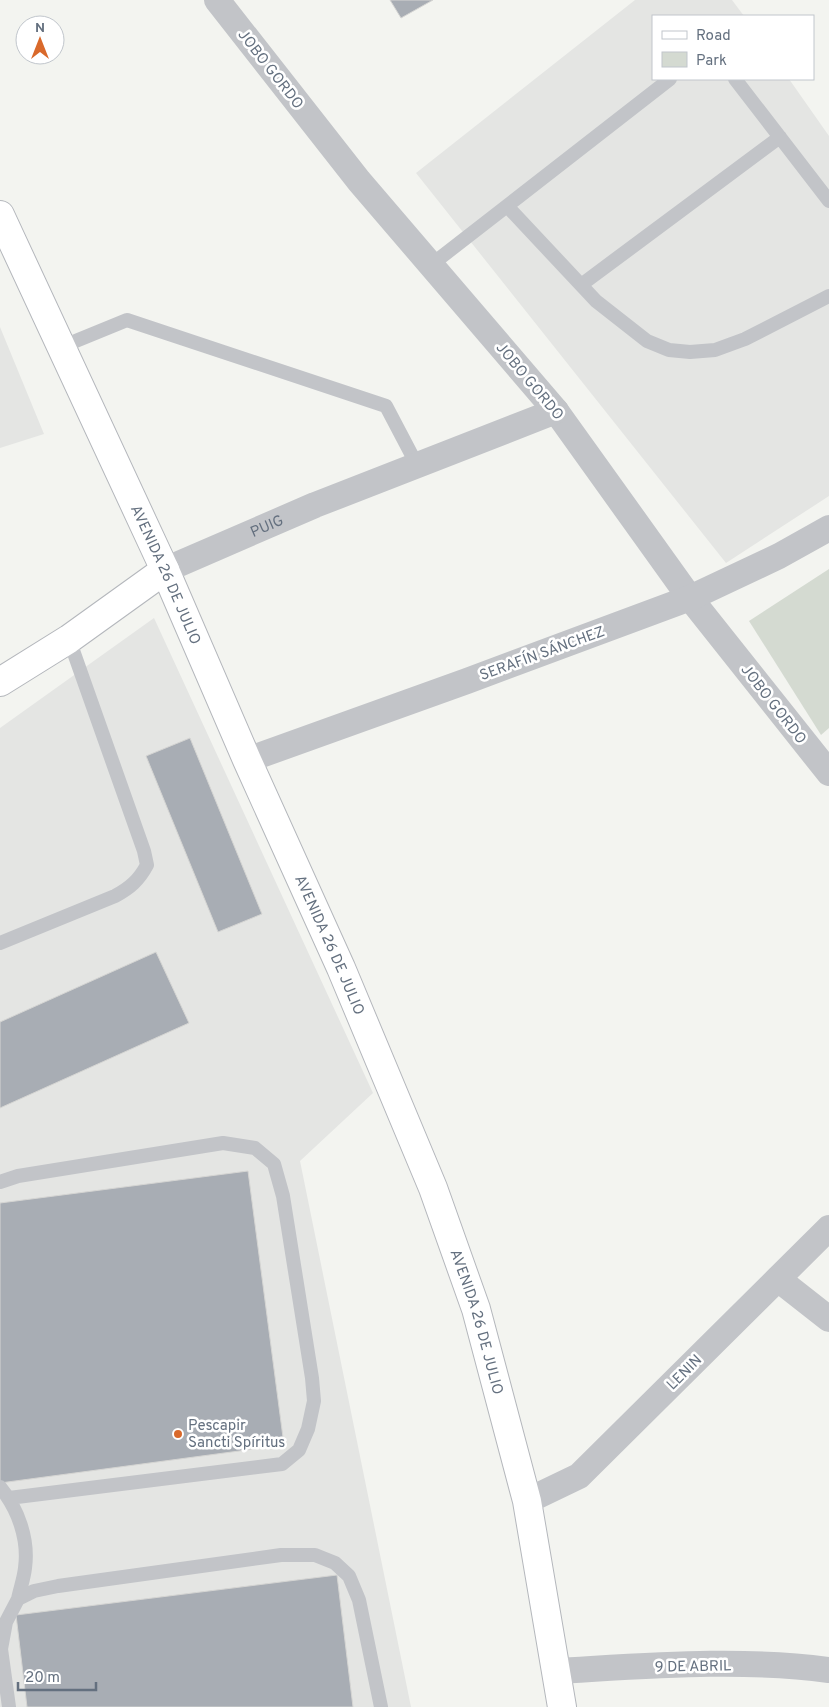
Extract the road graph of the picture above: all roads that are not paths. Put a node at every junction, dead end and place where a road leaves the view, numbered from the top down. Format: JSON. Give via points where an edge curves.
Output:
{"nodes":[{"id":1,"x":217,"y":0,"type":"edge"},
{"id":2,"x":669,"y":80,"type":"edge"},
{"id":3,"x":736,"y":80,"type":"edge"},
{"id":4,"x":780,"y":137,"type":"junction"},
{"id":5,"x":829,"y":201,"type":"edge"},
{"id":6,"x":507,"y":206,"type":"junction"},
{"id":7,"x":0,"y":216,"type":"edge"},
{"id":8,"x":431,"y":265,"type":"junction"},
{"id":9,"x":581,"y":285,"type":"junction"},
{"id":10,"x":829,"y":296,"type":"edge"},
{"id":11,"x":61,"y":347,"type":"junction"},
{"id":12,"x":556,"y":411,"type":"junction"},
{"id":13,"x":417,"y":465,"type":"junction"},
{"id":14,"x":829,"y":528,"type":"edge"},
{"id":15,"x":165,"y":570,"type":"junction"},
{"id":16,"x":690,"y":598,"type":"junction"},
{"id":17,"x":69,"y":639,"type":"junction"},
{"id":18,"x":0,"y":682,"type":"edge"},
{"id":19,"x":246,"y":760,"type":"junction"},
{"id":20,"x":829,"y":773,"type":"edge"},
{"id":21,"x":0,"y":943,"type":"edge"},
{"id":22,"x":0,"y":1182,"type":"edge"},
{"id":23,"x":829,"y":1228,"type":"edge"},
{"id":24,"x":778,"y":1279,"type":"junction"},
{"id":25,"x":829,"y":1319,"type":"edge"},
{"id":26,"x":4,"y":1492,"type":"edge"},
{"id":27,"x":527,"y":1501,"type":"junction"},
{"id":28,"x":18,"y":1598,"type":"junction"},
{"id":29,"x":829,"y":1670,"type":"edge"},
{"id":30,"x":556,"y":1671,"type":"junction"},
{"id":31,"x":9,"y":1707,"type":"edge"},
{"id":32,"x":381,"y":1707,"type":"edge"},
{"id":33,"x":562,"y":1707,"type":"edge"}],
"edges":[{"from":1,"to":8,"type":"street","name":"JOBO GORDO","via":[[359,181]]},
{"from":2,"to":6,"type":"lane"},
{"from":3,"to":4,"type":"lane"},
{"from":4,"to":5,"type":"lane"},
{"from":4,"to":9,"type":"lane"},
{"from":6,"to":8,"type":"lane"},
{"from":6,"to":9,"type":"lane"},
{"from":7,"to":11,"type":"main road","name":"AVENIDA 26 DE JULIO"},
{"from":8,"to":12,"type":"street","name":"JOBO GORDO"},
{"from":9,"to":10,"type":"lane","via":[[647,341],[670,350],[690,352],[715,350],[745,339]]},
{"from":11,"to":13,"type":"lane","via":[[127,320],[386,406]]},
{"from":11,"to":15,"type":"main road","name":"AVENIDA 26 DE JULIO"},
{"from":12,"to":13,"type":"street","name":"PUIG"},
{"from":12,"to":16,"type":"street","name":"JOBO GORDO"},
{"from":13,"to":15,"type":"street","name":"PUIG"},
{"from":14,"to":16,"type":"street","name":"SERAFÍN SÁNCHEZ","via":[[779,556]]},
{"from":15,"to":17,"type":"main road","name":"PUIG"},
{"from":15,"to":19,"type":"main road","name":"AVENIDA 26 DE JULIO"},
{"from":16,"to":19,"type":"street","name":"SERAFÍN SÁNCHEZ"},
{"from":16,"to":20,"type":"street","name":"JOBO GORDO"},
{"from":17,"to":18,"type":"main road","name":"PUIG"},
{"from":17,"to":21,"type":"lane","via":[[147,865],[131,887],[115,896]]},
{"from":19,"to":27,"type":"main road","name":"AVENIDA 26 DE JULIO","via":[[341,968],[433,1188],[476,1310]]},
{"from":22,"to":26,"type":"lane","via":[[18,1176],[223,1143],[255,1148],[274,1164],[282,1196],[314,1401],[299,1450],[282,1464]]},
{"from":23,"to":24,"type":"street","name":"LENIN"},
{"from":24,"to":25,"type":"street"},
{"from":24,"to":27,"type":"street","name":"LENIN","via":[[579,1476]]},
{"from":26,"to":28,"type":"lane","via":[[20,1522],[26,1543],[25,1568]]},
{"from":27,"to":30,"type":"main road","name":"AVENIDA 26 DE JULIO"},
{"from":28,"to":31,"type":"lane","via":[[6,1622],[1,1649]]},
{"from":28,"to":32,"type":"lane","via":[[58,1586],[281,1555],[315,1555],[335,1563],[349,1576],[359,1600]]},
{"from":29,"to":30,"type":"street","name":"9 DE ABRIL","via":[[796,1665],[677,1664]]},
{"from":30,"to":33,"type":"main road","name":"AVENIDA 26 DE JULIO"}]}
